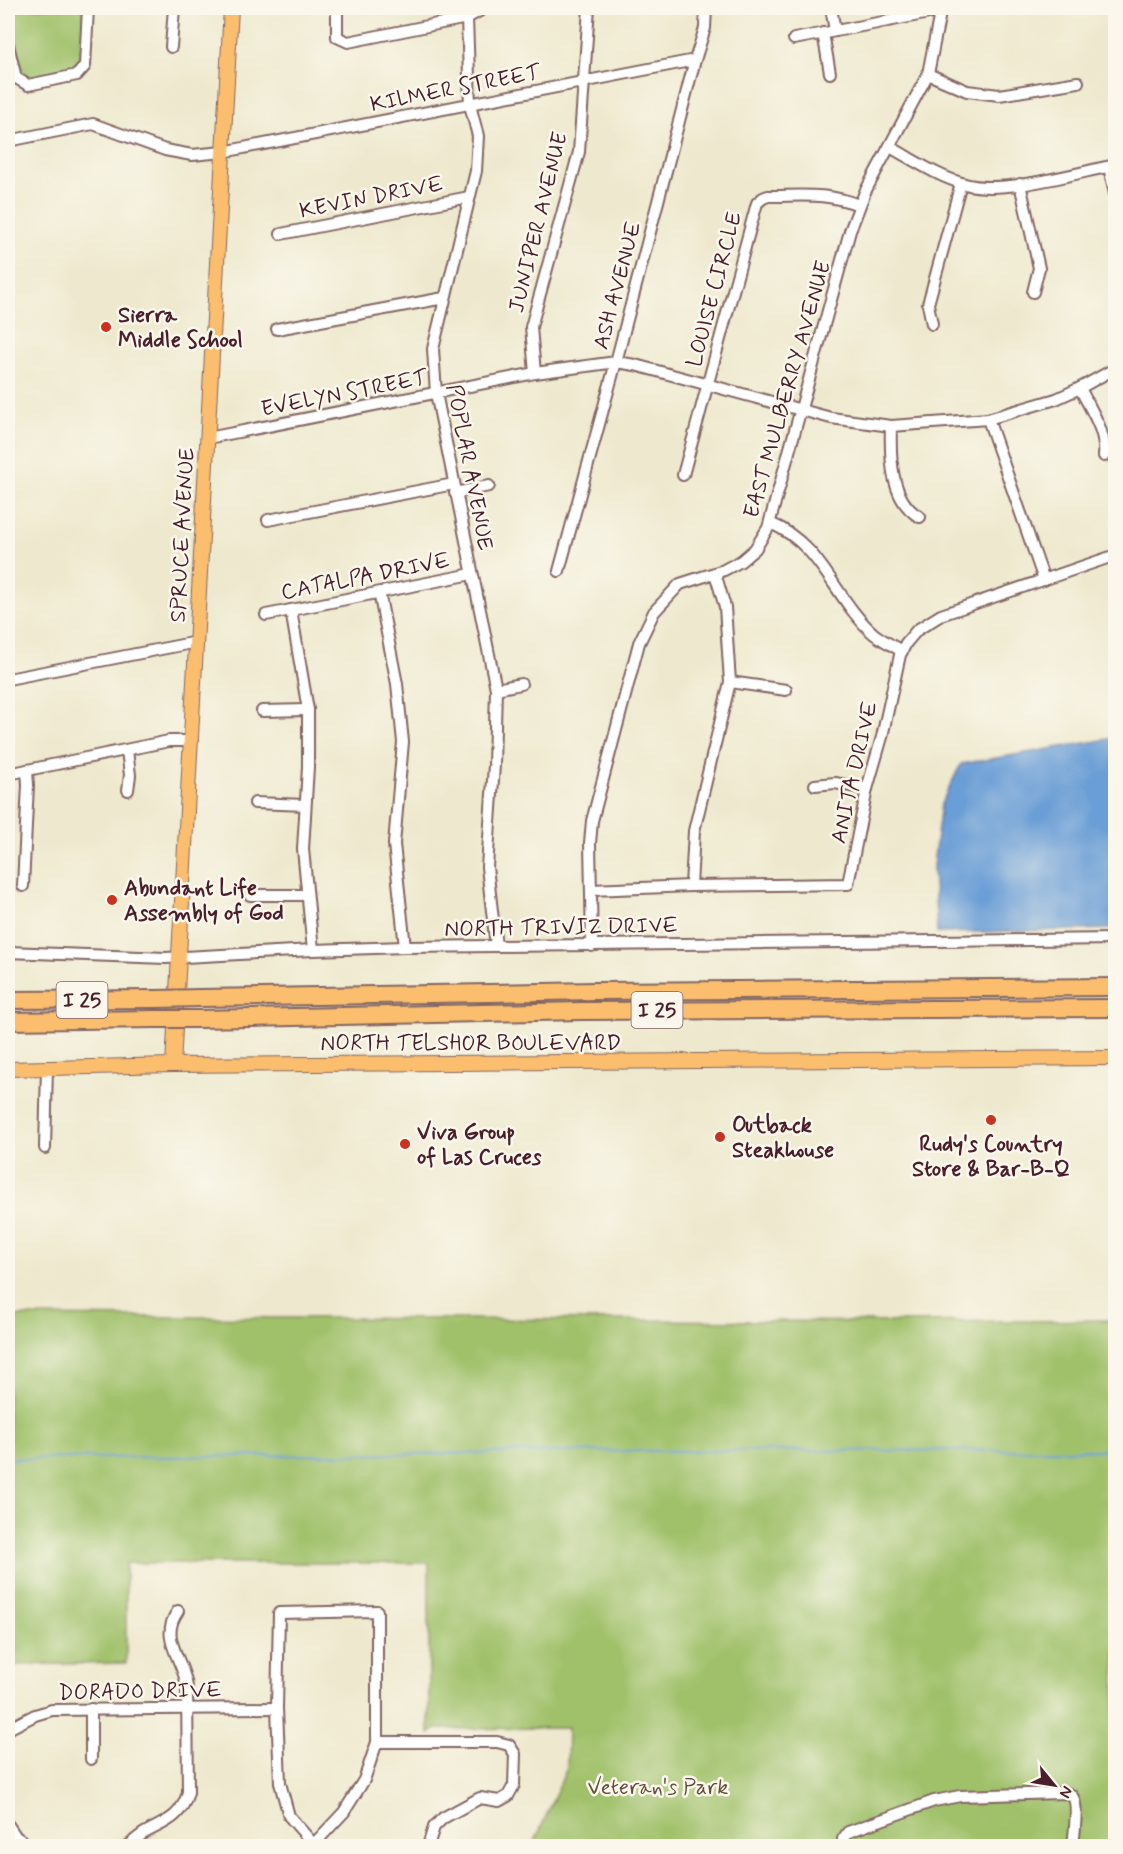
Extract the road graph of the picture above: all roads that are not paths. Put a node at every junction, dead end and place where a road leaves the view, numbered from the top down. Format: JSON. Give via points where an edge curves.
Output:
{"nodes":[{"id":1,"x":88,"y":8,"type":"edge"},
{"id":2,"x":174,"y":8,"type":"edge"},
{"id":3,"x":231,"y":8,"type":"edge"},
{"id":4,"x":338,"y":8,"type":"edge"},
{"id":5,"x":485,"y":8,"type":"edge"},
{"id":6,"x":589,"y":8,"type":"edge"},
{"id":7,"x":706,"y":8,"type":"edge"},
{"id":8,"x":831,"y":8,"type":"edge"},
{"id":9,"x":941,"y":9,"type":"edge"},
{"id":10,"x":467,"y":18,"type":"junction"},
{"id":11,"x":835,"y":31,"type":"junction"},
{"id":12,"x":823,"y":33,"type":"junction"},
{"id":13,"x":794,"y":39,"type":"dead end"},
{"id":14,"x":8,"y":45,"type":"edge"},
{"id":15,"x":171,"y":47,"type":"dead end"},
{"id":16,"x":694,"y":60,"type":"junction"},
{"id":17,"x":830,"y":73,"type":"dead end"},
{"id":18,"x":928,"y":74,"type":"junction"},
{"id":19,"x":584,"y":81,"type":"junction"},
{"id":20,"x":1078,"y":82,"type":"dead end"},
{"id":21,"x":470,"y":105,"type":"junction"},
{"id":22,"x":8,"y":141,"type":"edge"},
{"id":23,"x":890,"y":147,"type":"junction"},
{"id":24,"x":223,"y":152,"type":"junction"},
{"id":25,"x":1112,"y":166,"type":"edge"},
{"id":26,"x":961,"y":183,"type":"junction"},
{"id":27,"x":1020,"y":184,"type":"junction"},
{"id":28,"x":469,"y":197,"type":"junction"},
{"id":29,"x":1116,"y":198,"type":"edge"},
{"id":30,"x":859,"y":206,"type":"junction"},
{"id":31,"x":281,"y":234,"type":"dead end"},
{"id":32,"x":1034,"y":292,"type":"dead end"},
{"id":33,"x":444,"y":298,"type":"junction"},
{"id":34,"x":932,"y":324,"type":"dead end"},
{"id":35,"x":277,"y":329,"type":"dead end"},
{"id":36,"x":616,"y":362,"type":"junction"},
{"id":37,"x":1116,"y":368,"type":"edge"},
{"id":38,"x":535,"y":373,"type":"junction"},
{"id":39,"x":707,"y":384,"type":"junction"},
{"id":40,"x":1080,"y":388,"type":"junction"},
{"id":41,"x":436,"y":393,"type":"junction"},
{"id":42,"x":802,"y":410,"type":"junction"},
{"id":43,"x":988,"y":419,"type":"junction"},
{"id":44,"x":891,"y":426,"type":"junction"},
{"id":45,"x":208,"y":438,"type":"junction"},
{"id":46,"x":1104,"y":456,"type":"dead end"},
{"id":47,"x":682,"y":475,"type":"dead end"},
{"id":48,"x":489,"y":486,"type":"dead end"},
{"id":49,"x":455,"y":488,"type":"junction"},
{"id":50,"x":920,"y":517,"type":"dead end"},
{"id":51,"x":268,"y":520,"type":"dead end"},
{"id":52,"x":770,"y":523,"type":"junction"},
{"id":53,"x":1116,"y":555,"type":"edge"},
{"id":54,"x":559,"y":571,"type":"dead end"},
{"id":55,"x":715,"y":573,"type":"junction"},
{"id":56,"x":472,"y":574,"type":"junction"},
{"id":57,"x":1044,"y":580,"type":"junction"},
{"id":58,"x":379,"y":592,"type":"junction"},
{"id":59,"x":291,"y":610,"type":"junction"},
{"id":60,"x":266,"y":615,"type":"dead end"},
{"id":61,"x":197,"y":642,"type":"junction"},
{"id":62,"x":902,"y":651,"type":"junction"},
{"id":63,"x":8,"y":679,"type":"edge"},
{"id":64,"x":730,"y":682,"type":"junction"},
{"id":65,"x":521,"y":684,"type":"dead end"},
{"id":66,"x":495,"y":689,"type":"junction"},
{"id":67,"x":786,"y":690,"type":"dead end"},
{"id":68,"x":308,"y":710,"type":"junction"},
{"id":69,"x":262,"y":711,"type":"dead end"},
{"id":70,"x":192,"y":741,"type":"junction"},
{"id":71,"x":127,"y":750,"type":"junction"},
{"id":72,"x":27,"y":770,"type":"junction"},
{"id":73,"x":8,"y":774,"type":"edge"},
{"id":74,"x":815,"y":785,"type":"dead end"},
{"id":75,"x":867,"y":789,"type":"junction"},
{"id":76,"x":128,"y":790,"type":"dead end"},
{"id":77,"x":255,"y":803,"type":"dead end"},
{"id":78,"x":305,"y":805,"type":"junction"},
{"id":79,"x":23,"y":886,"type":"dead end"},
{"id":80,"x":691,"y":886,"type":"junction"},
{"id":81,"x":591,"y":890,"type":"junction"},
{"id":82,"x":250,"y":895,"type":"dead end"},
{"id":83,"x":307,"y":895,"type":"junction"},
{"id":84,"x":1116,"y":939,"type":"edge"},
{"id":85,"x":496,"y":946,"type":"junction"},
{"id":86,"x":591,"y":946,"type":"junction"},
{"id":87,"x":405,"y":947,"type":"junction"},
{"id":88,"x":313,"y":950,"type":"junction"},
{"id":89,"x":8,"y":952,"type":"edge"},
{"id":90,"x":181,"y":956,"type":"junction"},
{"id":91,"x":1116,"y":987,"type":"edge"},
{"id":92,"x":8,"y":1000,"type":"edge"},
{"id":93,"x":1116,"y":1008,"type":"edge"},
{"id":94,"x":8,"y":1021,"type":"edge"},
{"id":95,"x":1116,"y":1058,"type":"edge"},
{"id":96,"x":173,"y":1065,"type":"junction"},
{"id":97,"x":8,"y":1068,"type":"edge"},
{"id":98,"x":47,"y":1068,"type":"junction"},
{"id":99,"x":45,"y":1148,"type":"dead end"},
{"id":100,"x":178,"y":1611,"type":"dead end"},
{"id":101,"x":277,"y":1708,"type":"junction"},
{"id":102,"x":91,"y":1709,"type":"junction"},
{"id":103,"x":188,"y":1709,"type":"junction"},
{"id":104,"x":8,"y":1729,"type":"edge"},
{"id":105,"x":376,"y":1742,"type":"junction"},
{"id":106,"x":91,"y":1759,"type":"dead end"},
{"id":107,"x":8,"y":1825,"type":"edge"},
{"id":108,"x":314,"y":1845,"type":"edge"},
{"id":109,"x":30,"y":1846,"type":"edge"},
{"id":110,"x":129,"y":1846,"type":"edge"},
{"id":111,"x":428,"y":1846,"type":"edge"},
{"id":112,"x":844,"y":1846,"type":"edge"},
{"id":113,"x":1073,"y":1846,"type":"edge"}],
"edges":[{"from":1,"to":14,"type":"street","via":[[85,66],[77,75],[28,85],[16,78]]},
{"from":2,"to":15,"type":"street"},
{"from":3,"to":24,"type":"main road","name":"SPRUCE AVENUE"},
{"from":4,"to":10,"type":"street","via":[[337,37],[348,42]]},
{"from":5,"to":10,"type":"street"},
{"from":6,"to":19,"type":"street","name":"JUNIPER AVENUE"},
{"from":7,"to":16,"type":"street","name":"ASH AVENUE","via":[[705,28]]},
{"from":8,"to":11,"type":"street"},
{"from":9,"to":11,"type":"street"},
{"from":9,"to":18,"type":"street","name":"EAST MULBERRY AVENUE"},
{"from":10,"to":21,"type":"street","name":"POPLAR AVENUE"},
{"from":11,"to":12,"type":"street"},
{"from":12,"to":13,"type":"street"},
{"from":12,"to":17,"type":"street"},
{"from":16,"to":19,"type":"street","name":"KILMER STREET"},
{"from":16,"to":36,"type":"street","name":"ASH AVENUE"},
{"from":18,"to":20,"type":"street","via":[[967,91],[999,95]]},
{"from":18,"to":23,"type":"street","name":"EAST MULBERRY AVENUE"},
{"from":19,"to":21,"type":"street","name":"KILMER STREET"},
{"from":19,"to":38,"type":"street","name":"JUNIPER AVENUE","via":[[579,152],[531,327]]},
{"from":21,"to":24,"type":"street","name":"KILMER STREET"},
{"from":21,"to":28,"type":"street","name":"POPLAR AVENUE","via":[[478,136],[476,171]]},
{"from":22,"to":24,"type":"street","name":"KILMER STREET","via":[[93,124],[165,150],[192,155]]},
{"from":23,"to":26,"type":"street"},
{"from":23,"to":30,"type":"street","name":"EAST MULBERRY AVENUE"},
{"from":24,"to":45,"type":"main road","name":"SPRUCE AVENUE"},
{"from":25,"to":27,"type":"street"},
{"from":25,"to":29,"type":"street"},
{"from":26,"to":27,"type":"street","via":[[986,188]]},
{"from":26,"to":34,"type":"street","via":[[928,304]]},
{"from":27,"to":32,"type":"street","via":[[1039,268]]},
{"from":28,"to":31,"type":"street","name":"KEVIN DRIVE"},
{"from":28,"to":33,"type":"street","name":"POPLAR AVENUE"},
{"from":30,"to":39,"type":"street","name":"LOUISE CIRCLE","via":[[827,195],[768,196],[755,202]]},
{"from":30,"to":42,"type":"street","name":"EAST MULBERRY AVENUE"},
{"from":33,"to":35,"type":"street"},
{"from":33,"to":41,"type":"street","name":"POPLAR AVENUE","via":[[433,349]]},
{"from":36,"to":38,"type":"street","name":"EVELYN STREET"},
{"from":36,"to":39,"type":"street","name":"EVELYN STREET"},
{"from":36,"to":54,"type":"street","name":"ASH AVENUE"},
{"from":37,"to":40,"type":"street","name":"EVELYN STREET"},
{"from":38,"to":41,"type":"street","name":"EVELYN STREET"},
{"from":39,"to":42,"type":"street","name":"EVELYN STREET"},
{"from":39,"to":47,"type":"street","name":"LOUISE CIRCLE"},
{"from":40,"to":43,"type":"street","name":"EVELYN STREET","via":[[1039,405]]},
{"from":40,"to":46,"type":"street","via":[[1102,432]]},
{"from":41,"to":45,"type":"street","name":"EVELYN STREET"},
{"from":41,"to":49,"type":"street","name":"POPLAR AVENUE"},
{"from":42,"to":44,"type":"street","name":"EVELYN STREET"},
{"from":42,"to":52,"type":"street","name":"EAST MULBERRY AVENUE"},
{"from":43,"to":44,"type":"street","name":"EVELYN STREET"},
{"from":43,"to":57,"type":"street"},
{"from":44,"to":50,"type":"street","via":[[897,486],[905,505]]},
{"from":45,"to":61,"type":"main road","name":"SPRUCE AVENUE"},
{"from":48,"to":49,"type":"street"},
{"from":49,"to":51,"type":"street"},
{"from":49,"to":56,"type":"street","name":"POPLAR AVENUE"},
{"from":52,"to":55,"type":"street","name":"EAST MULBERRY AVENUE","via":[[750,553]]},
{"from":52,"to":62,"type":"street","via":[[800,540],[860,619]]},
{"from":53,"to":57,"type":"street","name":"ANITA DRIVE"},
{"from":55,"to":64,"type":"street","via":[[725,607]]},
{"from":55,"to":81,"type":"street","name":"EAST MULBERRY AVENUE","via":[[680,584],[654,612],[639,643],[593,814]]},
{"from":56,"to":58,"type":"street","name":"CATALPA DRIVE"},
{"from":56,"to":66,"type":"street","name":"POPLAR AVENUE"},
{"from":57,"to":62,"type":"street","name":"ANITA DRIVE","via":[[931,620],[917,630]]},
{"from":58,"to":59,"type":"street","name":"CATALPA DRIVE"},
{"from":58,"to":87,"type":"street","via":[[397,684],[403,742],[394,844]]},
{"from":59,"to":60,"type":"street","name":"CATALPA DRIVE"},
{"from":59,"to":68,"type":"street"},
{"from":61,"to":63,"type":"street"},
{"from":61,"to":70,"type":"main road","name":"SPRUCE AVENUE"},
{"from":62,"to":75,"type":"street","name":"ANITA DRIVE"},
{"from":64,"to":67,"type":"street"},
{"from":64,"to":80,"type":"street","via":[[694,831]]},
{"from":65,"to":66,"type":"street"},
{"from":66,"to":85,"type":"street","name":"POPLAR AVENUE","via":[[487,867]]},
{"from":68,"to":69,"type":"street"},
{"from":68,"to":78,"type":"street"},
{"from":70,"to":71,"type":"street"},
{"from":70,"to":90,"type":"main road","name":"SPRUCE AVENUE"},
{"from":71,"to":72,"type":"street"},
{"from":71,"to":76,"type":"street"},
{"from":72,"to":73,"type":"street"},
{"from":72,"to":79,"type":"street"},
{"from":74,"to":75,"type":"street","via":[[835,783]]},
{"from":75,"to":80,"type":"street","name":"ANITA DRIVE","via":[[848,884]]},
{"from":77,"to":78,"type":"street"},
{"from":78,"to":83,"type":"street"},
{"from":80,"to":81,"type":"street","name":"ANITA DRIVE"},
{"from":81,"to":86,"type":"street","name":"EAST MULBERRY AVENUE"},
{"from":82,"to":83,"type":"street"},
{"from":83,"to":88,"type":"street"},
{"from":84,"to":86,"type":"street","name":"NORTH TRIVIZ DRIVE"},
{"from":85,"to":86,"type":"street","name":"NORTH TRIVIZ DRIVE"},
{"from":85,"to":87,"type":"street","name":"NORTH TRIVIZ DRIVE"},
{"from":87,"to":88,"type":"street","name":"NORTH TRIVIZ DRIVE"},
{"from":88,"to":90,"type":"street","name":"NORTH TRIVIZ DRIVE"},
{"from":89,"to":90,"type":"street","name":"NORTH TRIVIZ DRIVE"},
{"from":90,"to":96,"type":"main road","name":"SPRUCE AVENUE"},
{"from":91,"to":92,"type":"highway","number":"I 25","bridge":true},
{"from":93,"to":94,"type":"highway","number":"I 25","bridge":true,"via":[[594,1011]]},
{"from":95,"to":96,"type":"main road","name":"NORTH TELSHOR BOULEVARD"},
{"from":96,"to":98,"type":"main road","name":"NORTH TELSHOR BOULEVARD"},
{"from":97,"to":98,"type":"main road","name":"NORTH TELSHOR BOULEVARD"},
{"from":98,"to":99,"type":"street"},
{"from":100,"to":103,"type":"street","via":[[171,1624],[171,1639],[187,1682]]},
{"from":101,"to":103,"type":"street","name":"DORADO DRIVE"},
{"from":101,"to":105,"type":"street","via":[[279,1613],[377,1611]]},
{"from":101,"to":108,"type":"street","via":[[280,1783],[289,1816]]},
{"from":102,"to":103,"type":"street","name":"DORADO DRIVE"},
{"from":102,"to":104,"type":"street","name":"DORADO DRIVE","via":[[46,1711]]},
{"from":102,"to":106,"type":"street"},
{"from":103,"to":110,"type":"street","via":[[188,1788],[184,1804],[171,1820],[145,1832]]},
{"from":105,"to":108,"type":"street","via":[[364,1780],[344,1812]]},
{"from":105,"to":111,"type":"street","via":[[497,1742],[509,1745],[515,1754],[514,1785],[508,1796],[499,1801],[480,1798],[443,1818],[434,1827]]},
{"from":107,"to":109,"type":"street","via":[[16,1837]]},
{"from":112,"to":113,"type":"street","via":[[848,1832],[934,1801],[960,1796],[1062,1793],[1074,1798]]}]}
